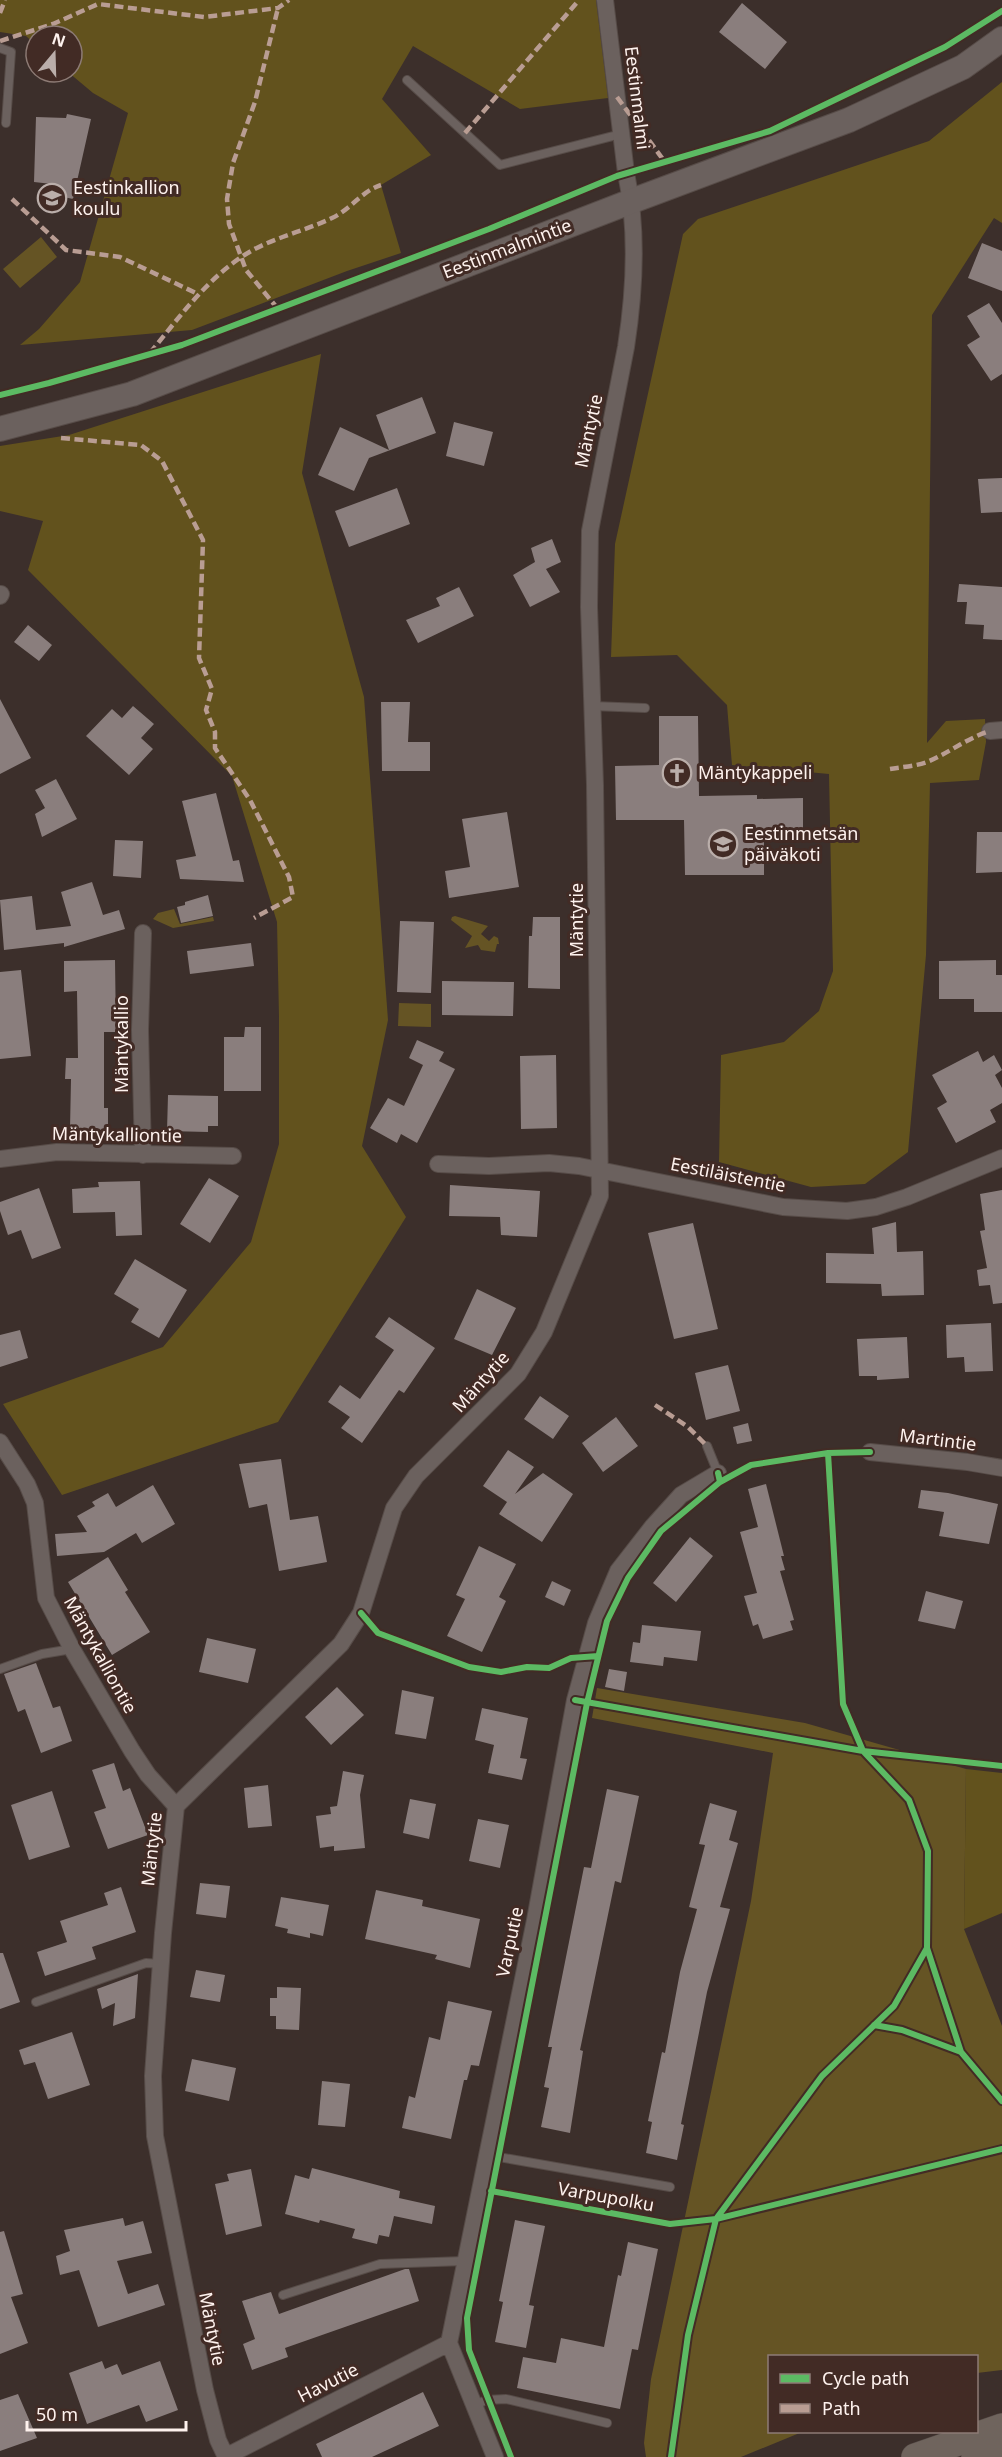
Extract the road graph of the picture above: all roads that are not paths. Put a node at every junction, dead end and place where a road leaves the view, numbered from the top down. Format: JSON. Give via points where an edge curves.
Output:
{"nodes":[{"id":1,"x":605,"y":0,"type":"edge"},
{"id":2,"x":1002,"y":39,"type":"edge"},
{"id":3,"x":0,"y":48,"type":"edge"},
{"id":4,"x":407,"y":80,"type":"dead end"},
{"id":5,"x":6,"y":123,"type":"dead end"},
{"id":6,"x":621,"y":135,"type":"junction"},
{"id":7,"x":632,"y":201,"type":"junction"},
{"id":8,"x":0,"y":429,"type":"edge"},
{"id":9,"x":592,"y":706,"type":"junction"},
{"id":10,"x":645,"y":708,"type":"dead end"},
{"id":11,"x":143,"y":933,"type":"dead end"},
{"id":12,"x":143,"y":1155,"type":"junction"},
{"id":13,"x":233,"y":1156,"type":"dead end"},
{"id":14,"x":1002,"y":1158,"type":"edge"},
{"id":15,"x":0,"y":1159,"type":"edge"},
{"id":16,"x":438,"y":1164,"type":"dead end"},
{"id":17,"x":601,"y":1169,"type":"junction"},
{"id":18,"x":0,"y":1442,"type":"edge"},
{"id":19,"x":707,"y":1446,"type":"dead end"},
{"id":20,"x":870,"y":1452,"type":"dead end"},
{"id":21,"x":1002,"y":1468,"type":"edge"},
{"id":22,"x":718,"y":1473,"type":"joint"},
{"id":23,"x":72,"y":1650,"type":"junction"},
{"id":24,"x":0,"y":1669,"type":"edge"},
{"id":25,"x":176,"y":1806,"type":"junction"},
{"id":26,"x":161,"y":1964,"type":"junction"},
{"id":27,"x":36,"y":2002,"type":"dead end"},
{"id":28,"x":486,"y":2155,"type":"junction"},
{"id":29,"x":669,"y":2187,"type":"dead end"},
{"id":30,"x":464,"y":2261,"type":"junction"},
{"id":31,"x":284,"y":2295,"type":"dead end"},
{"id":32,"x":449,"y":2343,"type":"junction"},
{"id":33,"x":474,"y":2404,"type":"junction"},
{"id":34,"x":607,"y":2423,"type":"dead end"},
{"id":35,"x":1002,"y":2427,"type":"edge"},
{"id":36,"x":1002,"y":2448,"type":"edge"},
{"id":37,"x":226,"y":2457,"type":"edge"},
{"id":38,"x":495,"y":2457,"type":"edge"},
{"id":39,"x":915,"y":2457,"type":"edge"},
{"id":40,"x":975,"y":2457,"type":"edge"}],
"edges":[{"from":1,"to":6,"type":"street","name":"Eestinmalmi"},
{"from":2,"to":7,"type":"street","name":"Eestinmalmintie","via":[[963,67],[849,120]]},
{"from":3,"to":5,"type":"lane","via":[[11,52]]},
{"from":4,"to":6,"type":"lane","via":[[500,165]]},
{"from":6,"to":7,"type":"street","name":"Eestinmalmi"},
{"from":7,"to":8,"type":"street","name":"Eestinmalmintie","via":[[132,394]]},
{"from":7,"to":9,"type":"street","name":"Mäntytie","via":[[634,266],[630,318],[590,531]]},
{"from":9,"to":10,"type":"lane"},
{"from":9,"to":17,"type":"street","name":"Mäntytie"},
{"from":11,"to":12,"type":"street","name":"Mäntykallio"},
{"from":12,"to":13,"type":"street","name":"Mäntykalliontie"},
{"from":12,"to":15,"type":"street","name":"Mäntykalliontie","via":[[57,1152]]},
{"from":14,"to":17,"type":"street","name":"Eestiläistentie","via":[[907,1197],[847,1211],[783,1207]]},
{"from":16,"to":17,"type":"street","name":"Eestiläistentie","via":[[549,1163]]},
{"from":17,"to":25,"type":"street","name":"Mäntytie","via":[[600,1196],[544,1332],[518,1374],[416,1476],[394,1508],[361,1613],[341,1644]]},
{"from":18,"to":23,"type":"street","name":"Mäntykalliontie","via":[[35,1503],[46,1598]]},
{"from":19,"to":22,"type":"lane"},
{"from":20,"to":21,"type":"street","name":"Martintie"},
{"from":22,"to":28,"type":"street","name":"Varputie","via":[[681,1494],[653,1526],[618,1571],[596,1623],[575,1700]]},
{"from":23,"to":24,"type":"lane","via":[[42,1654]]},
{"from":23,"to":25,"type":"street","name":"Mäntykalliontie","via":[[148,1775]]},
{"from":25,"to":26,"type":"street","name":"Mäntytie"},
{"from":26,"to":27,"type":"lane","via":[[146,1963]]},
{"from":26,"to":37,"type":"street","name":"Mäntytie","via":[[153,2076],[155,2136],[205,2390]]},
{"from":28,"to":29,"type":"lane"},
{"from":28,"to":30,"type":"street","name":"Varputie"},
{"from":30,"to":31,"type":"lane","via":[[380,2264]]},
{"from":30,"to":32,"type":"street","name":"Varputie"},
{"from":32,"to":33,"type":"street"},
{"from":32,"to":37,"type":"street","name":"Havutie"},
{"from":33,"to":34,"type":"lane","via":[[506,2399]]},
{"from":33,"to":38,"type":"street"},
{"from":35,"to":39,"type":"main road"},
{"from":36,"to":40,"type":"main road"}]}
